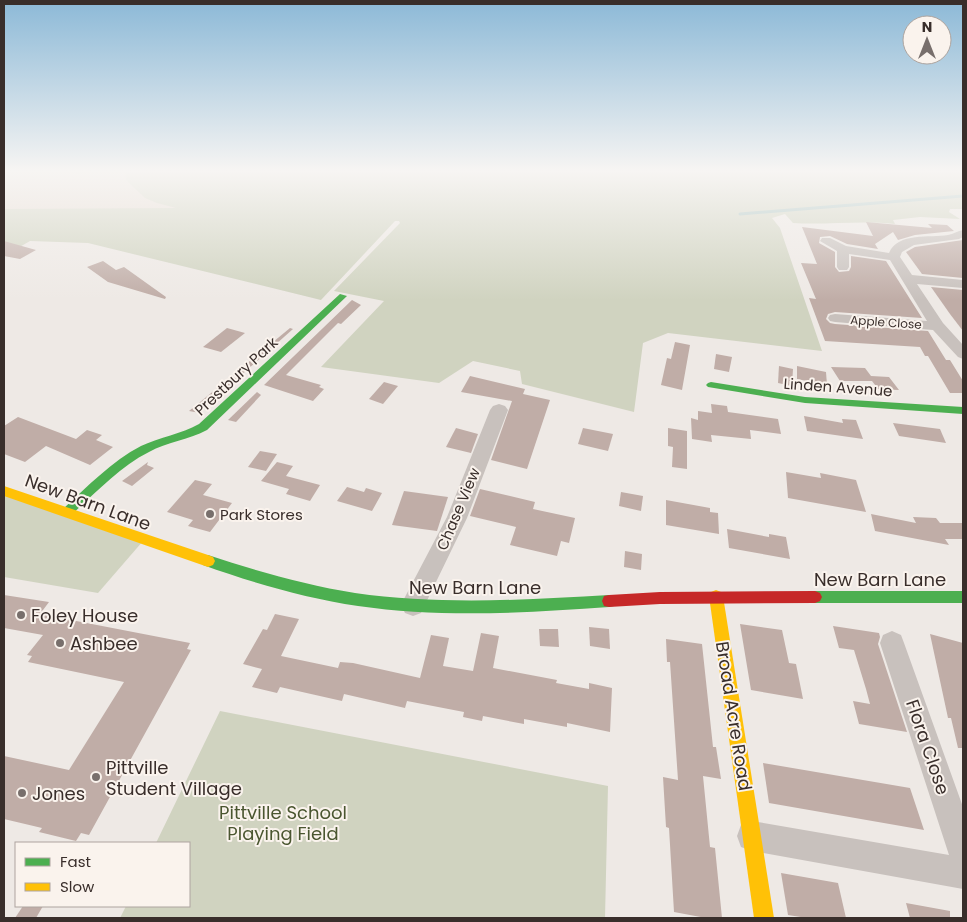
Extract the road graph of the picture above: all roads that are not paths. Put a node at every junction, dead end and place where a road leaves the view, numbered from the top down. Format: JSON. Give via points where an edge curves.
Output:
{"nodes":[{"id":1,"x":963,"y":233,"type":"edge"},
{"id":2,"x":826,"y":241,"type":"dead end"},
{"id":3,"x":843,"y":248,"type":"junction"},
{"id":4,"x":894,"y":257,"type":"junction"},
{"id":5,"x":843,"y":267,"type":"dead end"},
{"id":6,"x":909,"y":279,"type":"junction"},
{"id":7,"x":963,"y":284,"type":"edge"},
{"id":8,"x":343,"y":296,"type":"dead end"},
{"id":9,"x":835,"y":318,"type":"dead end"},
{"id":10,"x":937,"y":326,"type":"junction"},
{"id":11,"x":963,"y":354,"type":"edge"},
{"id":12,"x":711,"y":385,"type":"dead end"},
{"id":13,"x":499,"y":410,"type":"dead end"},
{"id":14,"x":963,"y":411,"type":"edge"},
{"id":15,"x":4,"y":491,"type":"edge"},
{"id":16,"x":67,"y":512,"type":"junction"},
{"id":17,"x":716,"y":596,"type":"junction"},
{"id":18,"x":963,"y":597,"type":"edge"},
{"id":19,"x":413,"y":605,"type":"junction"},
{"id":20,"x":892,"y":643,"type":"dead end"},
{"id":21,"x":752,"y":836,"type":"junction"},
{"id":22,"x":963,"y":850,"type":"edge"},
{"id":23,"x":963,"y":873,"type":"edge"},
{"id":24,"x":764,"y":918,"type":"edge"}],
"edges":[{"from":1,"to":4,"type":"street","via":[[904,244],[896,250]]},
{"from":2,"to":3,"type":"street"},
{"from":3,"to":4,"type":"street"},
{"from":3,"to":5,"type":"street"},
{"from":4,"to":6,"type":"street"},
{"from":6,"to":7,"type":"street"},
{"from":6,"to":10,"type":"street"},
{"from":8,"to":16,"type":"street","name":"Prestbury Park","via":[[203,427],[135,455]]},
{"from":9,"to":10,"type":"street","name":"Apple Close"},
{"from":10,"to":11,"type":"street"},
{"from":12,"to":14,"type":"street","name":"Linden Avenue","via":[[755,395],[800,400]]},
{"from":13,"to":19,"type":"street","name":"Chase View","via":[[457,518]]},
{"from":15,"to":16,"type":"street","name":"New Barn Lane"},
{"from":16,"to":19,"type":"street","name":"New Barn Lane","via":[[143,542],[270,580],[340,596]]},
{"from":17,"to":18,"type":"street","name":"New Barn Lane"},
{"from":17,"to":19,"type":"street","name":"New Barn Lane","via":[[496,608]]},
{"from":17,"to":21,"type":"street","name":"Broad Acre Road"},
{"from":20,"to":22,"type":"street","name":"Flora Close"},
{"from":21,"to":23,"type":"street"},
{"from":21,"to":24,"type":"street","name":"Broad Acre Road"}]}
